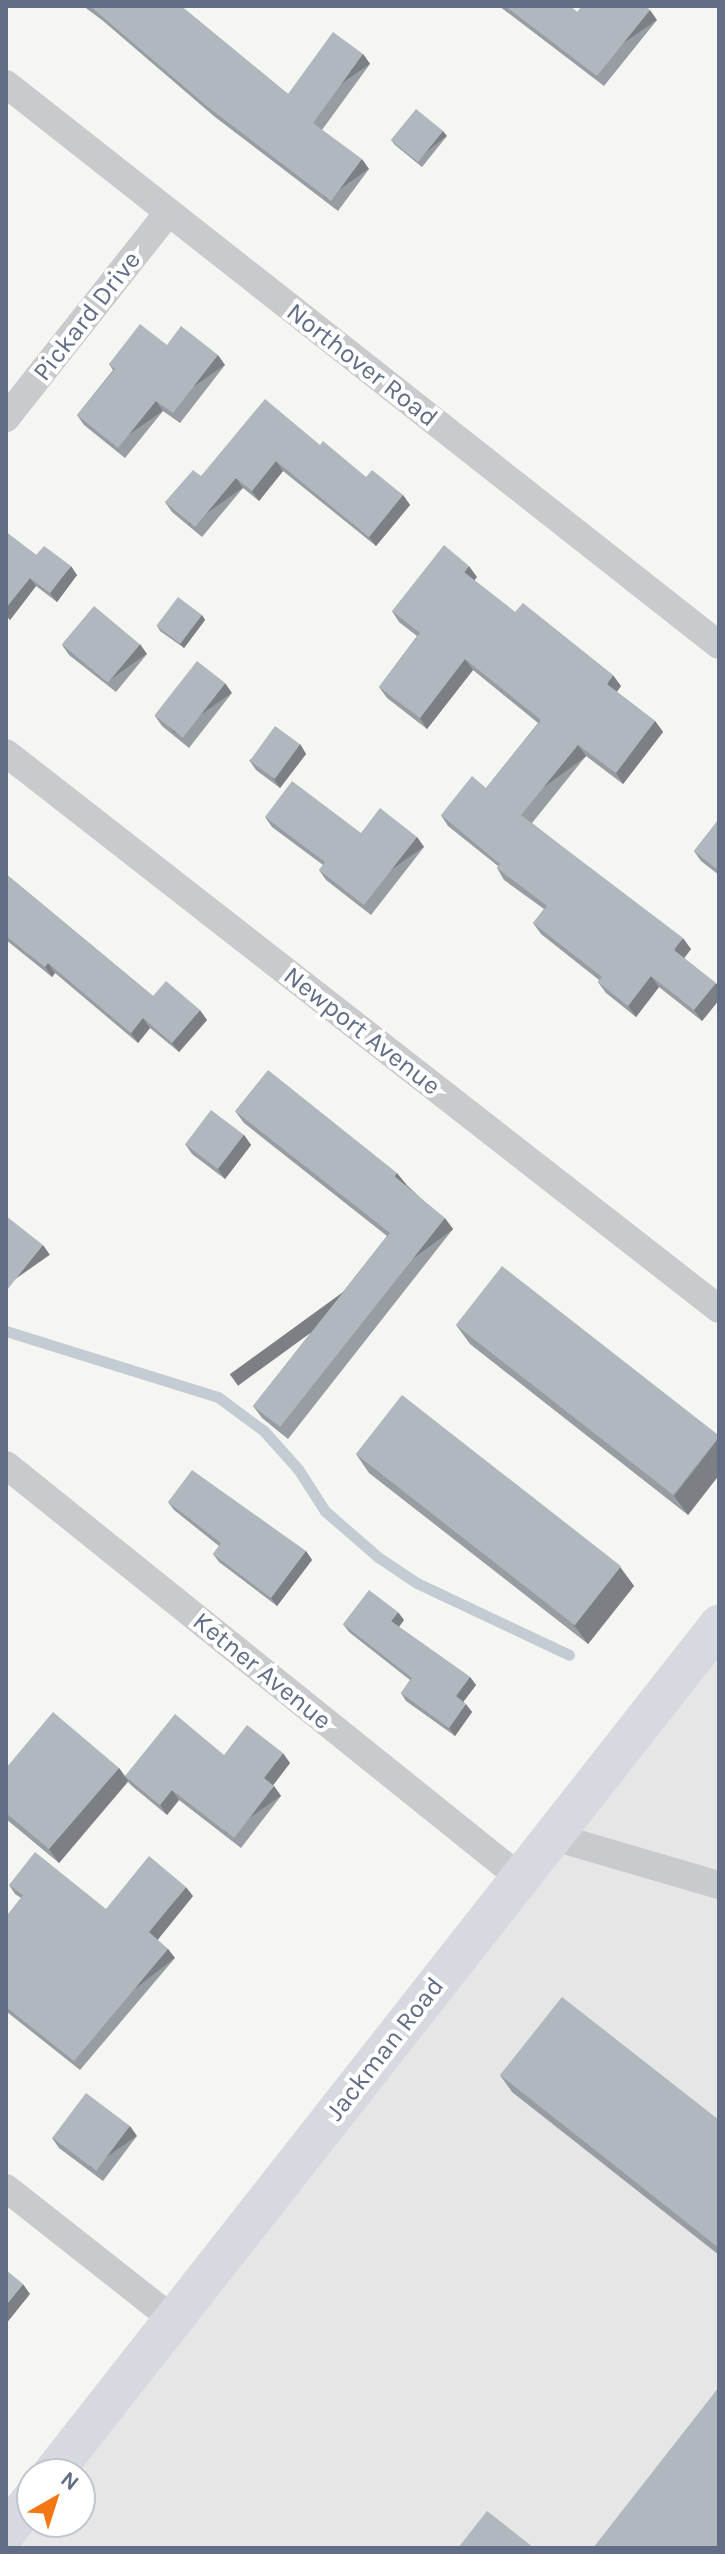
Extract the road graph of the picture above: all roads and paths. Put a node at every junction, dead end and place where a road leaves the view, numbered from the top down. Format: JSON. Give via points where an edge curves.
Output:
{"nodes":[{"id":1,"x":6,"y":84,"type":"edge"},
{"id":2,"x":168,"y":213,"type":"junction"},
{"id":3,"x":6,"y":418,"type":"edge"},
{"id":4,"x":719,"y":645,"type":"edge"},
{"id":5,"x":6,"y":753,"type":"edge"},
{"id":6,"x":719,"y":1309,"type":"edge"},
{"id":7,"x":6,"y":1465,"type":"edge"},
{"id":8,"x":719,"y":1625,"type":"edge"},
{"id":9,"x":551,"y":1836,"type":"junction"},
{"id":10,"x":518,"y":1876,"type":"junction"},
{"id":11,"x":719,"y":1885,"type":"edge"},
{"id":12,"x":6,"y":2188,"type":"edge"},
{"id":13,"x":175,"y":2321,"type":"junction"},
{"id":14,"x":65,"y":2458,"type":"edge"}],
"edges":[{"from":1,"to":2,"type":"street","name":"Northover Road"},
{"from":2,"to":3,"type":"street","name":"Pickard Drive"},
{"from":2,"to":4,"type":"street","name":"Northover Road"},
{"from":5,"to":6,"type":"street","name":"Newport Avenue"},
{"from":7,"to":10,"type":"street","name":"Ketner Avenue"},
{"from":8,"to":9,"type":"main road","name":"Jackman Road"},
{"from":9,"to":10,"type":"main road","name":"Jackman Road"},
{"from":9,"to":11,"type":"street"},
{"from":10,"to":13,"type":"main road","name":"Jackman Road"},
{"from":12,"to":13,"type":"street"},
{"from":13,"to":14,"type":"main road","name":"Jackman Road"}]}
